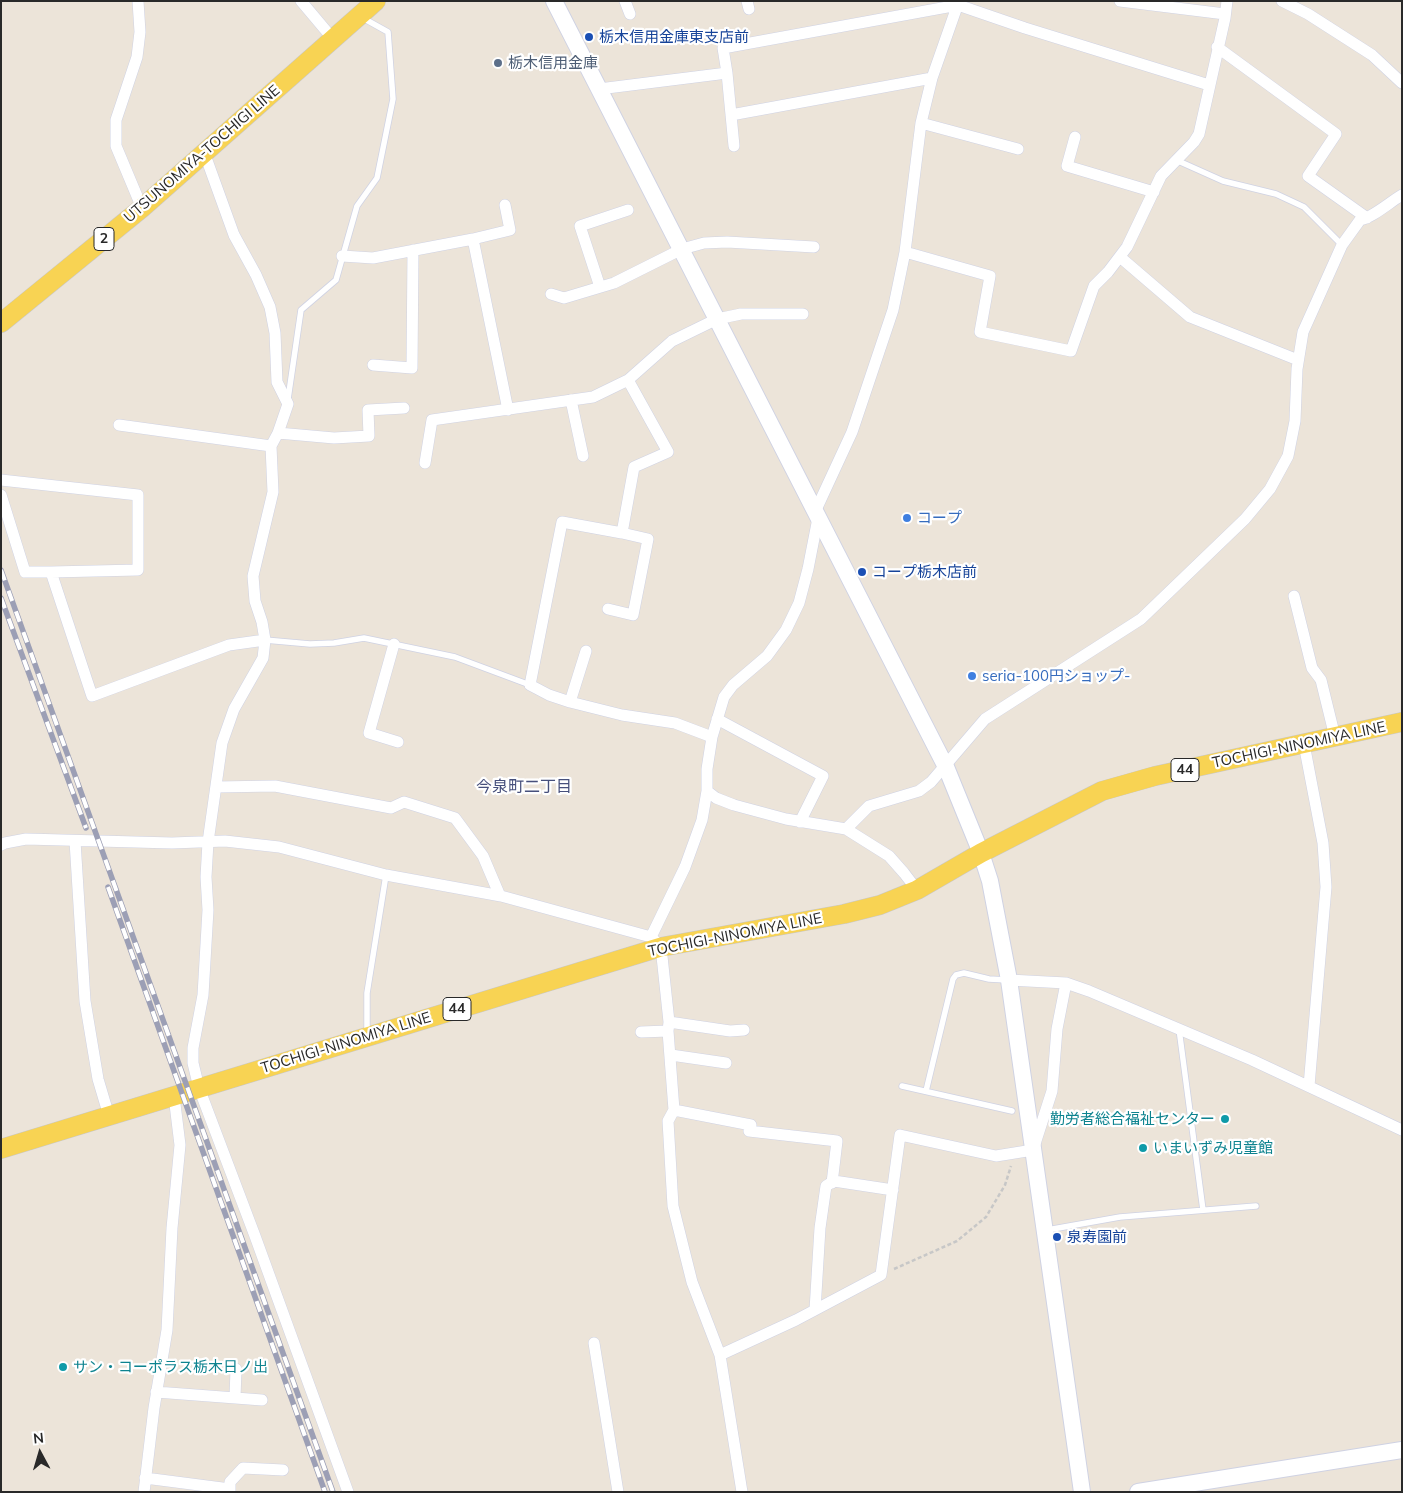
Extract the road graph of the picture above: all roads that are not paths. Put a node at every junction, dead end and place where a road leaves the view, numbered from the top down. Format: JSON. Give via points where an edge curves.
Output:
{"nodes":[{"id":1,"x":138,"y":1,"type":"edge"},
{"id":2,"x":301,"y":1,"type":"edge"},
{"id":3,"x":376,"y":1,"type":"edge"},
{"id":4,"x":554,"y":1,"type":"edge"},
{"id":5,"x":625,"y":1,"type":"edge"},
{"id":6,"x":1120,"y":1,"type":"edge"},
{"id":7,"x":1227,"y":1,"type":"edge"},
{"id":8,"x":1282,"y":1,"type":"edge"},
{"id":9,"x":958,"y":3,"type":"edge"},
{"id":10,"x":924,"y":7,"type":"edge"},
{"id":11,"x":630,"y":14,"type":"dead end"},
{"id":12,"x":1225,"y":14,"type":"junction"},
{"id":13,"x":359,"y":16,"type":"junction"},
{"id":14,"x":333,"y":39,"type":"junction"},
{"id":15,"x":1217,"y":47,"type":"junction"},
{"id":16,"x":727,"y":73,"type":"junction"},
{"id":17,"x":932,"y":78,"type":"junction"},
{"id":18,"x":1402,"y":83,"type":"edge"},
{"id":19,"x":1209,"y":85,"type":"junction"},
{"id":20,"x":599,"y":89,"type":"junction"},
{"id":21,"x":731,"y":115,"type":"junction"},
{"id":22,"x":921,"y":123,"type":"junction"},
{"id":23,"x":1075,"y":137,"type":"dead end"},
{"id":24,"x":734,"y":146,"type":"dead end"},
{"id":25,"x":1018,"y":149,"type":"dead end"},
{"id":26,"x":204,"y":152,"type":"junction"},
{"id":27,"x":1176,"y":160,"type":"junction"},
{"id":28,"x":1154,"y":192,"type":"junction"},
{"id":29,"x":1402,"y":195,"type":"edge"},
{"id":30,"x":505,"y":205,"type":"dead end"},
{"id":31,"x":142,"y":208,"type":"junction"},
{"id":32,"x":628,"y":210,"type":"dead end"},
{"id":33,"x":1367,"y":218,"type":"junction"},
{"id":34,"x":473,"y":239,"type":"junction"},
{"id":35,"x":1342,"y":245,"type":"junction"},
{"id":36,"x":814,"y":247,"type":"dead end"},
{"id":37,"x":682,"y":249,"type":"junction"},
{"id":38,"x":413,"y":250,"type":"junction"},
{"id":39,"x":905,"y":252,"type":"junction"},
{"id":40,"x":342,"y":256,"type":"junction"},
{"id":41,"x":1120,"y":257,"type":"junction"},
{"id":42,"x":600,"y":287,"type":"junction"},
{"id":43,"x":551,"y":294,"type":"dead end"},
{"id":44,"x":803,"y":314,"type":"dead end"},
{"id":45,"x":717,"y":319,"type":"junction"},
{"id":46,"x":1,"y":323,"type":"edge"},
{"id":47,"x":1298,"y":360,"type":"junction"},
{"id":48,"x":373,"y":365,"type":"dead end"},
{"id":49,"x":628,"y":380,"type":"junction"},
{"id":50,"x":571,"y":400,"type":"junction"},
{"id":51,"x":288,"y":404,"type":"junction"},
{"id":52,"x":404,"y":408,"type":"dead end"},
{"id":53,"x":508,"y":410,"type":"junction"},
{"id":54,"x":119,"y":425,"type":"dead end"},
{"id":55,"x":278,"y":434,"type":"junction"},
{"id":56,"x":271,"y":446,"type":"junction"},
{"id":57,"x":583,"y":456,"type":"dead end"},
{"id":58,"x":425,"y":464,"type":"dead end"},
{"id":59,"x":1,"y":480,"type":"edge"},
{"id":60,"x":1,"y":495,"type":"edge"},
{"id":61,"x":816,"y":515,"type":"junction"},
{"id":62,"x":622,"y":532,"type":"junction"},
{"id":63,"x":51,"y":572,"type":"junction"},
{"id":64,"x":1294,"y":596,"type":"dead end"},
{"id":65,"x":608,"y":609,"type":"dead end"},
{"id":66,"x":265,"y":640,"type":"junction"},
{"id":67,"x":394,"y":644,"type":"junction"},
{"id":68,"x":586,"y":650,"type":"dead end"},
{"id":69,"x":530,"y":685,"type":"junction"},
{"id":70,"x":570,"y":702,"type":"junction"},
{"id":71,"x":717,"y":719,"type":"junction"},
{"id":72,"x":1402,"y":722,"type":"edge"},
{"id":73,"x":1335,"y":737,"type":"junction"},
{"id":74,"x":712,"y":738,"type":"junction"},
{"id":75,"x":398,"y":742,"type":"dead end"},
{"id":76,"x":1304,"y":744,"type":"junction"},
{"id":77,"x":946,"y":767,"type":"junction"},
{"id":78,"x":217,"y":787,"type":"junction"},
{"id":79,"x":707,"y":791,"type":"junction"},
{"id":80,"x":800,"y":822,"type":"junction"},
{"id":81,"x":846,"y":830,"type":"junction"},
{"id":82,"x":75,"y":841,"type":"junction"},
{"id":83,"x":208,"y":842,"type":"junction"},
{"id":84,"x":1,"y":845,"type":"edge"},
{"id":85,"x":982,"y":853,"type":"junction"},
{"id":86,"x":386,"y":874,"type":"junction"},
{"id":87,"x":917,"y":890,"type":"junction"},
{"id":88,"x":500,"y":896,"type":"junction"},
{"id":89,"x":656,"y":942,"type":"junction"},
{"id":90,"x":1009,"y":980,"type":"junction"},
{"id":91,"x":1066,"y":984,"type":"junction"},
{"id":92,"x":668,"y":1027,"type":"junction"},
{"id":93,"x":1179,"y":1028,"type":"junction"},
{"id":94,"x":744,"y":1030,"type":"dead end"},
{"id":95,"x":641,"y":1032,"type":"dead end"},
{"id":96,"x":367,"y":1037,"type":"junction"},
{"id":97,"x":670,"y":1055,"type":"junction"},
{"id":98,"x":726,"y":1063,"type":"dead end"},
{"id":99,"x":902,"y":1086,"type":"dead end"},
{"id":100,"x":1309,"y":1086,"type":"junction"},
{"id":101,"x":199,"y":1088,"type":"junction"},
{"id":102,"x":926,"y":1090,"type":"junction"},
{"id":103,"x":174,"y":1096,"type":"junction"},
{"id":104,"x":674,"y":1110,"type":"junction"},
{"id":105,"x":1012,"y":1111,"type":"dead end"},
{"id":106,"x":109,"y":1116,"type":"junction"},
{"id":107,"x":1402,"y":1130,"type":"edge"},
{"id":108,"x":1,"y":1149,"type":"edge"},
{"id":109,"x":1025,"y":1152,"type":"junction"},
{"id":110,"x":832,"y":1183,"type":"junction"},
{"id":111,"x":893,"y":1190,"type":"junction"},
{"id":112,"x":1256,"y":1206,"type":"dead end"},
{"id":113,"x":1203,"y":1210,"type":"junction"},
{"id":114,"x":1045,"y":1230,"type":"junction"},
{"id":115,"x":815,"y":1310,"type":"junction"},
{"id":116,"x":594,"y":1343,"type":"dead end"},
{"id":117,"x":720,"y":1355,"type":"junction"},
{"id":118,"x":236,"y":1369,"type":"dead end"},
{"id":119,"x":156,"y":1392,"type":"junction"},
{"id":120,"x":235,"y":1398,"type":"junction"},
{"id":121,"x":262,"y":1400,"type":"dead end"},
{"id":122,"x":1402,"y":1450,"type":"edge"},
{"id":123,"x":283,"y":1470,"type":"dead end"},
{"id":124,"x":145,"y":1478,"type":"junction"},
{"id":125,"x":230,"y":1491,"type":"edge"},
{"id":126,"x":144,"y":1492,"type":"edge"},
{"id":127,"x":348,"y":1492,"type":"edge"},
{"id":128,"x":618,"y":1492,"type":"edge"},
{"id":129,"x":742,"y":1492,"type":"edge"},
{"id":130,"x":1082,"y":1492,"type":"edge"},
{"id":131,"x":1138,"y":1492,"type":"edge"}],
"edges":[{"from":1,"to":31,"type":"street","via":[[138,57],[116,120],[116,146]]},
{"from":2,"to":14,"type":"street"},
{"from":3,"to":13,"type":"main road","name":"UTSUNOMIYA-TOCHIGI LINE","number":"2"},
{"from":4,"to":20,"type":"street"},
{"from":5,"to":11,"type":"street"},
{"from":6,"to":12,"type":"street"},
{"from":7,"to":12,"type":"street"},
{"from":8,"to":18,"type":"street","via":[[1372,55]]},
{"from":9,"to":10,"type":"street"},
{"from":9,"to":17,"type":"street"},
{"from":9,"to":19,"type":"street","via":[[1024,28]]},
{"from":10,"to":16,"type":"street","via":[[723,48]]},
{"from":12,"to":15,"type":"street"},
{"from":13,"to":14,"type":"main road","name":"UTSUNOMIYA-TOCHIGI LINE","number":"2"},
{"from":13,"to":40,"type":"lane","via":[[388,32],[393,99],[377,178],[357,206]]},
{"from":14,"to":26,"type":"main road","name":"UTSUNOMIYA-TOCHIGI LINE","number":"2"},
{"from":15,"to":19,"type":"street"},
{"from":15,"to":33,"type":"street","via":[[1336,134],[1308,176]]},
{"from":16,"to":20,"type":"street"},
{"from":16,"to":21,"type":"street"},
{"from":17,"to":21,"type":"street"},
{"from":17,"to":22,"type":"street"},
{"from":19,"to":27,"type":"street","via":[[1199,134]]},
{"from":20,"to":37,"type":"street"},
{"from":21,"to":24,"type":"street"},
{"from":22,"to":25,"type":"street"},
{"from":22,"to":39,"type":"street"},
{"from":23,"to":28,"type":"street","via":[[1067,166]]},
{"from":26,"to":31,"type":"main road","name":"UTSUNOMIYA-TOCHIGI LINE","number":"2"},
{"from":26,"to":51,"type":"street","via":[[234,235],[270,307],[275,333],[277,382]]},
{"from":27,"to":28,"type":"street","via":[[1161,176]]},
{"from":27,"to":35,"type":"lane","via":[[1223,181],[1276,194],[1304,207]]},
{"from":28,"to":41,"type":"street"},
{"from":29,"to":33,"type":"street"},
{"from":30,"to":34,"type":"street","via":[[510,230]]},
{"from":31,"to":46,"type":"main road","name":"UTSUNOMIYA-TOCHIGI LINE","number":"2"},
{"from":32,"to":42,"type":"street","via":[[580,226]]},
{"from":33,"to":35,"type":"street","via":[[1360,220]]},
{"from":34,"to":38,"type":"street"},
{"from":34,"to":53,"type":"street"},
{"from":35,"to":47,"type":"street","via":[[1303,332]]},
{"from":36,"to":37,"type":"street","via":[[704,242]]},
{"from":37,"to":42,"type":"street"},
{"from":37,"to":45,"type":"street"},
{"from":38,"to":40,"type":"street","via":[[373,258]]},
{"from":38,"to":48,"type":"street","via":[[412,368]]},
{"from":39,"to":41,"type":"street","via":[[990,276],[980,332],[1072,351],[1094,286]]},
{"from":39,"to":61,"type":"street","via":[[893,310],[855,422]]},
{"from":40,"to":51,"type":"lane","via":[[336,280],[301,310]]},
{"from":41,"to":47,"type":"street","via":[[1190,317]]},
{"from":42,"to":43,"type":"street","via":[[564,298]]},
{"from":44,"to":45,"type":"street","via":[[740,314]]},
{"from":45,"to":49,"type":"street","via":[[672,341]]},
{"from":45,"to":61,"type":"street"},
{"from":47,"to":77,"type":"street","via":[[1288,456],[1270,489],[1245,519],[1141,619],[985,719]]},
{"from":49,"to":50,"type":"street","via":[[593,397]]},
{"from":49,"to":62,"type":"street","via":[[668,452],[634,467]]},
{"from":50,"to":53,"type":"street"},
{"from":50,"to":57,"type":"street"},
{"from":51,"to":55,"type":"street"},
{"from":52,"to":55,"type":"street","via":[[368,410],[369,436],[334,438]]},
{"from":53,"to":58,"type":"street","via":[[432,420]]},
{"from":54,"to":56,"type":"street"},
{"from":55,"to":56,"type":"street"},
{"from":56,"to":66,"type":"street","via":[[273,492],[253,576],[255,601]]},
{"from":59,"to":63,"type":"street","via":[[138,495],[138,570]]},
{"from":60,"to":63,"type":"street","via":[[25,572]]},
{"from":61,"to":71,"type":"street","via":[[808,569],[799,603],[786,630],[767,656],[733,685],[724,697]]},
{"from":61,"to":77,"type":"street"},
{"from":62,"to":65,"type":"street","via":[[648,539],[633,615]]},
{"from":62,"to":69,"type":"street","via":[[562,522]]},
{"from":63,"to":66,"type":"street","via":[[92,696],[230,645]]},
{"from":64,"to":73,"type":"street","via":[[1312,668],[1321,680]]},
{"from":66,"to":67,"type":"lane","via":[[334,643],[364,638]]},
{"from":66,"to":78,"type":"street","via":[[263,658],[234,709],[222,743]]},
{"from":67,"to":69,"type":"lane","via":[[455,657]]},
{"from":67,"to":75,"type":"street","via":[[369,733]]},
{"from":68,"to":70,"type":"street"},
{"from":69,"to":70,"type":"street"},
{"from":70,"to":74,"type":"street","via":[[622,715],[675,723]]},
{"from":71,"to":74,"type":"street"},
{"from":71,"to":80,"type":"street","via":[[823,776]]},
{"from":72,"to":73,"type":"main road","name":"TOCHIGI-NINOMIYA LINE","number":"44"},
{"from":73,"to":76,"type":"main road","name":"TOCHIGI-NINOMIYA LINE","number":"44"},
{"from":74,"to":79,"type":"street"},
{"from":76,"to":85,"type":"main road","name":"TOCHIGI-NINOMIYA LINE","number":"44","via":[[1155,776],[1102,791]]},
{"from":76,"to":100,"type":"street","via":[[1323,843],[1326,887]]},
{"from":77,"to":81,"type":"street","via":[[918,790],[869,806]]},
{"from":77,"to":85,"type":"street"},
{"from":78,"to":83,"type":"street"},
{"from":78,"to":88,"type":"street","via":[[275,786],[391,808],[404,802],[455,818],[483,856]]},
{"from":79,"to":80,"type":"street","via":[[734,805]]},
{"from":79,"to":89,"type":"street","via":[[702,820]]},
{"from":80,"to":81,"type":"street"},
{"from":81,"to":87,"type":"street","via":[[889,856]]},
{"from":82,"to":83,"type":"street"},
{"from":82,"to":84,"type":"street","via":[[26,839]]},
{"from":82,"to":106,"type":"street","via":[[85,1001],[98,1079]]},
{"from":83,"to":86,"type":"street","via":[[279,846]]},
{"from":83,"to":101,"type":"street","via":[[203,995],[193,1048]]},
{"from":85,"to":87,"type":"main road","name":"TOCHIGI-NINOMIYA LINE","number":"44"},
{"from":85,"to":90,"type":"street"},
{"from":86,"to":88,"type":"street"},
{"from":86,"to":96,"type":"lane","via":[[367,993]]},
{"from":87,"to":89,"type":"main road","name":"TOCHIGI-NINOMIYA LINE","number":"44","via":[[880,905],[844,914]]},
{"from":88,"to":89,"type":"street"},
{"from":89,"to":92,"type":"street"},
{"from":89,"to":96,"type":"main road","name":"TOCHIGI-NINOMIYA LINE","number":"44"},
{"from":90,"to":91,"type":"street"},
{"from":90,"to":102,"type":"lane","via":[[964,973],[956,975]]},
{"from":90,"to":109,"type":"street"},
{"from":91,"to":93,"type":"street"},
{"from":91,"to":109,"type":"street","via":[[1057,1029],[1052,1091]]},
{"from":92,"to":94,"type":"street"},
{"from":92,"to":95,"type":"street"},
{"from":92,"to":97,"type":"street"},
{"from":93,"to":100,"type":"street"},
{"from":93,"to":113,"type":"lane"},
{"from":96,"to":101,"type":"main road","name":"TOCHIGI-NINOMIYA LINE","number":"44"},
{"from":97,"to":98,"type":"street"},
{"from":97,"to":104,"type":"street"},
{"from":99,"to":102,"type":"lane"},
{"from":100,"to":107,"type":"street"},
{"from":101,"to":103,"type":"main road","name":"TOCHIGI-NINOMIYA LINE","number":"44"},
{"from":101,"to":127,"type":"street"},
{"from":102,"to":105,"type":"lane"},
{"from":103,"to":106,"type":"main road","name":"TOCHIGI-NINOMIYA LINE","number":"44"},
{"from":103,"to":119,"type":"street","via":[[180,1145],[167,1330]]},
{"from":104,"to":110,"type":"street","via":[[751,1125],[749,1131],[837,1141]]},
{"from":104,"to":117,"type":"street","via":[[668,1121],[673,1206],[692,1282]]},
{"from":106,"to":108,"type":"main road","name":"TOCHIGI-NINOMIYA LINE","number":"44"},
{"from":109,"to":111,"type":"street","via":[[996,1156],[900,1135]]},
{"from":109,"to":114,"type":"street"},
{"from":110,"to":111,"type":"street"},
{"from":110,"to":115,"type":"street","via":[[826,1186],[820,1228]]},
{"from":111,"to":115,"type":"street","via":[[881,1275]]},
{"from":112,"to":113,"type":"lane"},
{"from":113,"to":114,"type":"lane","via":[[1120,1217]]},
{"from":114,"to":130,"type":"street"},
{"from":115,"to":117,"type":"street"},
{"from":116,"to":128,"type":"street"},
{"from":117,"to":129,"type":"street"},
{"from":118,"to":120,"type":"street"},
{"from":119,"to":120,"type":"street"},
{"from":119,"to":124,"type":"street"},
{"from":120,"to":121,"type":"street"},
{"from":122,"to":131,"type":"street"},
{"from":123,"to":125,"type":"street","via":[[243,1468],[230,1482]]},
{"from":124,"to":125,"type":"street"},
{"from":124,"to":126,"type":"street"}]}
